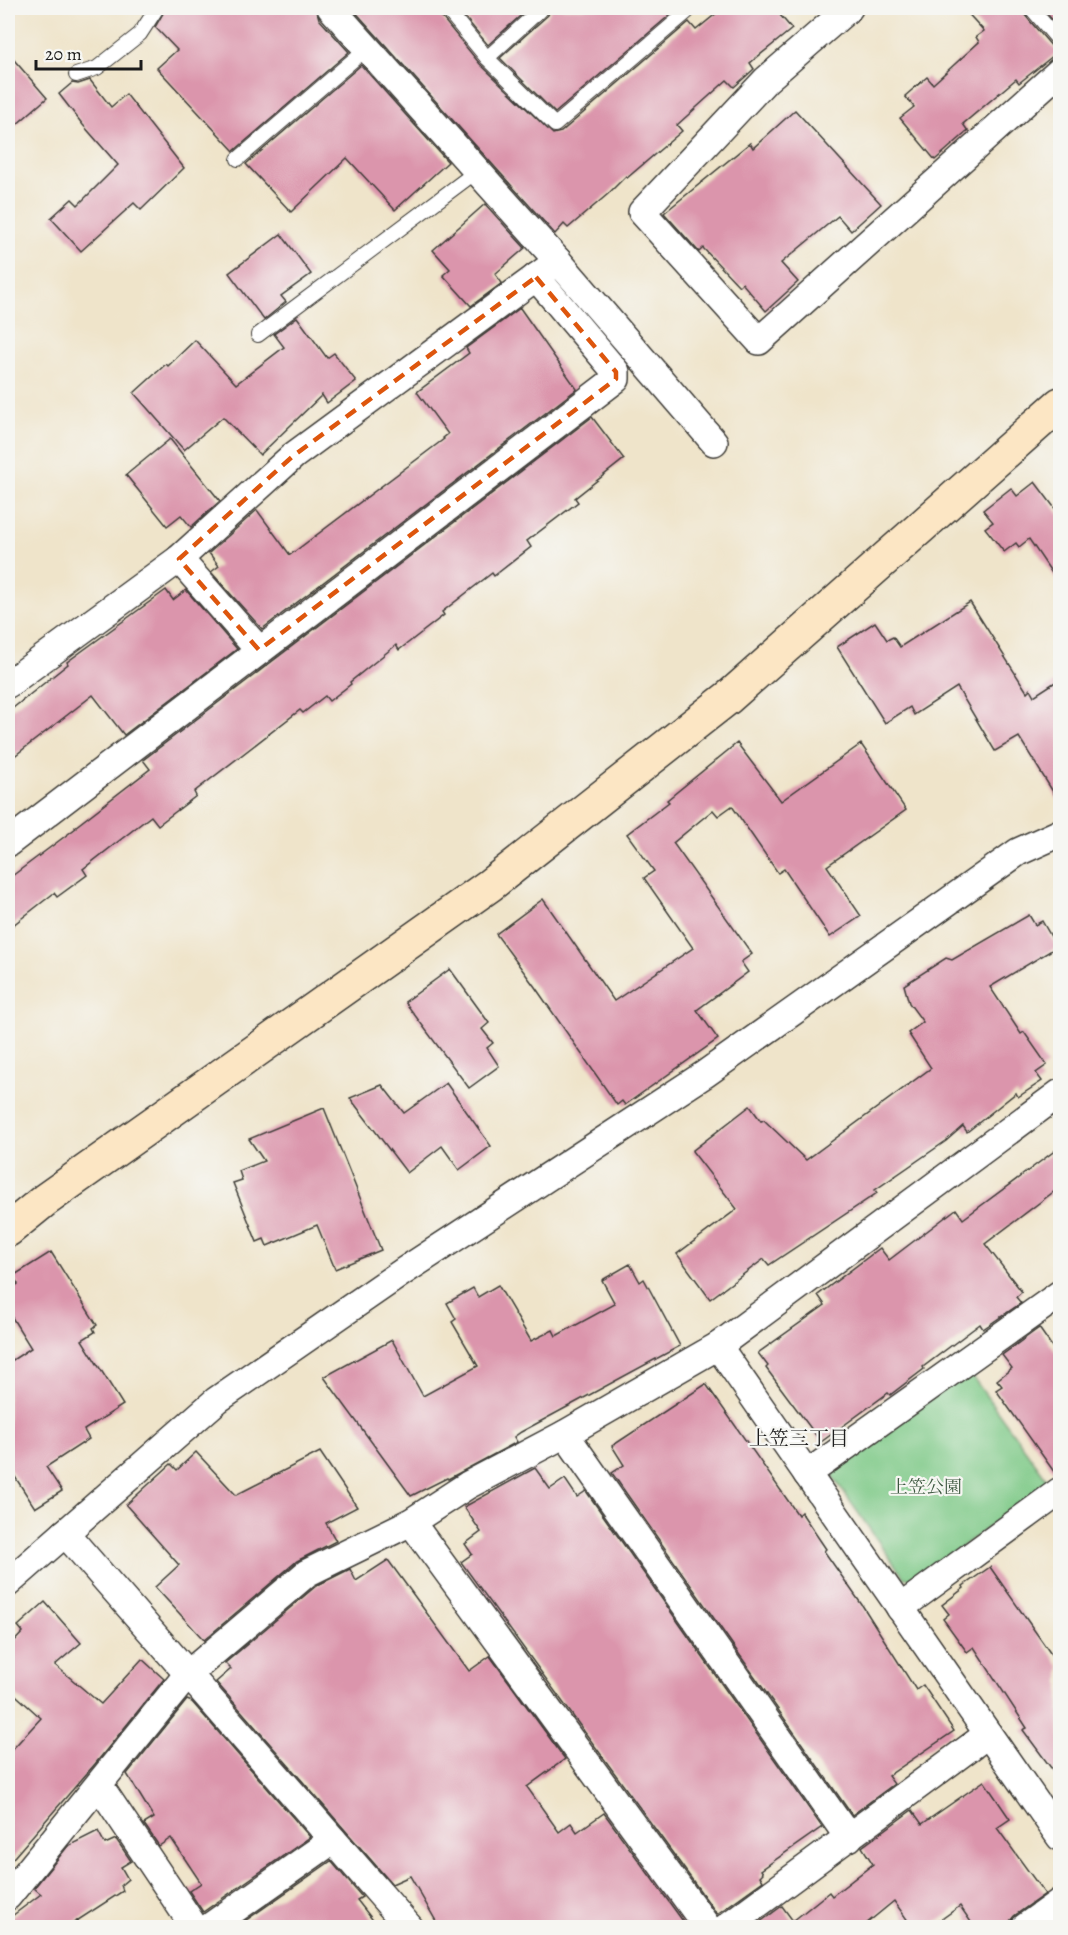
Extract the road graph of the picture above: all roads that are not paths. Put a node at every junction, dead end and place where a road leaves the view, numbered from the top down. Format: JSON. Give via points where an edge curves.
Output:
{"nodes":[{"id":1,"x":157,"y":8,"type":"edge"},
{"id":2,"x":331,"y":8,"type":"edge"},
{"id":3,"x":446,"y":8,"type":"edge"},
{"id":4,"x":542,"y":8,"type":"edge"},
{"id":5,"x":849,"y":8,"type":"edge"},
{"id":6,"x":1031,"y":8,"type":"edge"},
{"id":7,"x":687,"y":12,"type":"dead end"},
{"id":8,"x":1060,"y":42,"type":"edge"},
{"id":9,"x":366,"y":49,"type":"junction"},
{"id":10,"x":487,"y":58,"type":"junction"},
{"id":11,"x":1060,"y":71,"type":"edge"},
{"id":12,"x":76,"y":75,"type":"dead end"},
{"id":13,"x":238,"y":159,"type":"dead end"},
{"id":14,"x":477,"y":171,"type":"junction"},
{"id":15,"x":558,"y":261,"type":"junction"},
{"id":16,"x":536,"y":277,"type":"junction"},
{"id":17,"x":258,"y":335,"type":"dead end"},
{"id":18,"x":1060,"y":404,"type":"edge"},
{"id":19,"x":714,"y":442,"type":"dead end"},
{"id":20,"x":179,"y":559,"type":"junction"},
{"id":21,"x":259,"y":650,"type":"junction"},
{"id":22,"x":8,"y":684,"type":"edge"},
{"id":23,"x":1060,"y":833,"type":"edge"},
{"id":24,"x":8,"y":843,"type":"edge"},
{"id":25,"x":1060,"y":1093,"type":"edge"},
{"id":26,"x":8,"y":1230,"type":"edge"},
{"id":27,"x":1060,"y":1294,"type":"edge"},
{"id":28,"x":718,"y":1346,"type":"junction"},
{"id":29,"x":565,"y":1434,"type":"junction"},
{"id":30,"x":807,"y":1474,"type":"junction"},
{"id":31,"x":1060,"y":1493,"type":"edge"},
{"id":32,"x":411,"y":1522,"type":"junction"},
{"id":33,"x":65,"y":1533,"type":"junction"},
{"id":34,"x":8,"y":1583,"type":"edge"},
{"id":35,"x":900,"y":1608,"type":"junction"},
{"id":36,"x":188,"y":1674,"type":"junction"},
{"id":37,"x":988,"y":1734,"type":"junction"},
{"id":38,"x":99,"y":1785,"type":"junction"},
{"id":39,"x":1060,"y":1837,"type":"edge"},
{"id":40,"x":849,"y":1838,"type":"junction"},
{"id":41,"x":333,"y":1840,"type":"junction"},
{"id":42,"x":8,"y":1896,"type":"edge"},
{"id":43,"x":1060,"y":1902,"type":"edge"},
{"id":44,"x":195,"y":1928,"type":"edge"},
{"id":45,"x":208,"y":1928,"type":"edge"},
{"id":46,"x":410,"y":1928,"type":"edge"},
{"id":47,"x":708,"y":1928,"type":"edge"},
{"id":48,"x":725,"y":1928,"type":"edge"},
{"id":49,"x":1024,"y":1928,"type":"edge"}],
"edges":[{"from":1,"to":12,"type":"lane","via":[[140,33],[97,68]]},
{"from":2,"to":9,"type":"street"},
{"from":3,"to":10,"type":"lane"},
{"from":4,"to":10,"type":"lane"},
{"from":5,"to":11,"type":"street","via":[[766,80],[642,212],[759,341]]},
{"from":6,"to":8,"type":"lane"},
{"from":7,"to":10,"type":"lane","via":[[555,125]]},
{"from":9,"to":13,"type":"lane"},
{"from":9,"to":14,"type":"street"},
{"from":14,"to":15,"type":"street"},
{"from":14,"to":17,"type":"lane"},
{"from":15,"to":16,"type":"street"},
{"from":15,"to":19,"type":"street"},
{"from":16,"to":20,"type":"street","via":[[293,456]]},
{"from":16,"to":21,"type":"street","via":[[616,372],[616,379]]},
{"from":18,"to":26,"type":"street","via":[[729,697],[499,878]]},
{"from":20,"to":21,"type":"street"},
{"from":20,"to":22,"type":"street"},
{"from":21,"to":24,"type":"street"},
{"from":23,"to":33,"type":"street","via":[[1018,852],[705,1074],[404,1271],[217,1400]]},
{"from":25,"to":28,"type":"street"},
{"from":27,"to":30,"type":"street"},
{"from":28,"to":29,"type":"street"},
{"from":28,"to":30,"type":"street"},
{"from":29,"to":32,"type":"street","via":[[468,1485]]},
{"from":29,"to":40,"type":"street"},
{"from":30,"to":35,"type":"street"},
{"from":31,"to":35,"type":"street"},
{"from":32,"to":36,"type":"street","via":[[307,1573]]},
{"from":32,"to":47,"type":"street"},
{"from":33,"to":34,"type":"street"},
{"from":33,"to":36,"type":"street"},
{"from":35,"to":37,"type":"street"},
{"from":36,"to":38,"type":"street"},
{"from":36,"to":41,"type":"street"},
{"from":37,"to":39,"type":"street"},
{"from":37,"to":40,"type":"street"},
{"from":38,"to":42,"type":"street"},
{"from":38,"to":44,"type":"street"},
{"from":40,"to":48,"type":"street"},
{"from":41,"to":45,"type":"street"},
{"from":41,"to":46,"type":"street"},
{"from":43,"to":49,"type":"street"}]}
